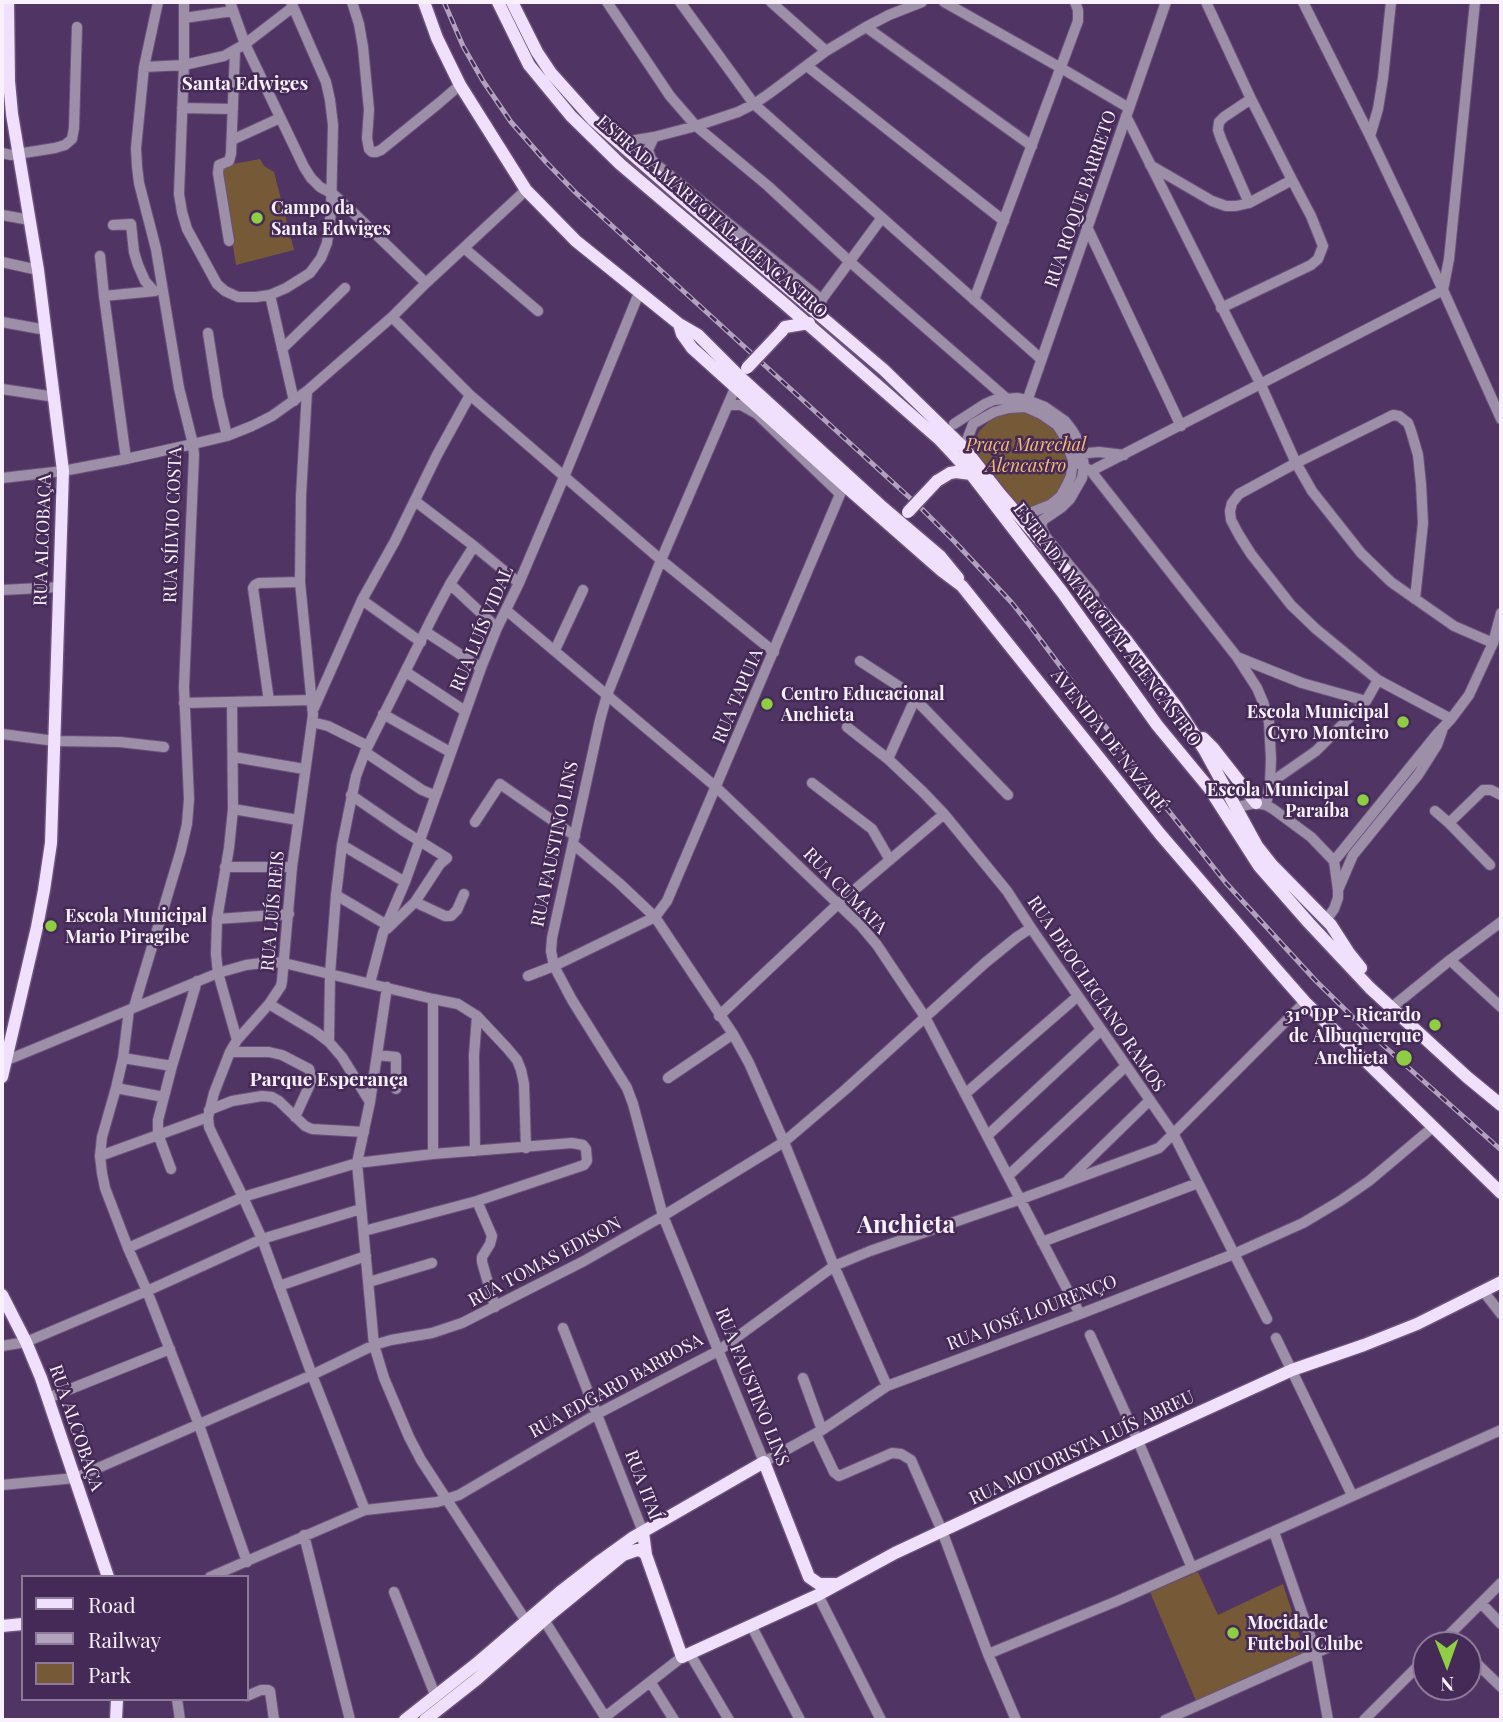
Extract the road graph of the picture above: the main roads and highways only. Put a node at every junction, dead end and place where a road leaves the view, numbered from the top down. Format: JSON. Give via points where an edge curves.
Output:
{"nodes":[{"id":1,"x":424,"y":2,"type":"edge"},
{"id":2,"x":498,"y":2,"type":"edge"},
{"id":3,"x":512,"y":2,"type":"edge"},
{"id":4,"x":6,"y":10,"type":"edge"},
{"id":5,"x":5,"y":80,"type":"edge"},
{"id":6,"x":786,"y":305,"type":"junction"},
{"id":7,"x":806,"y":323,"type":"junction"},
{"id":8,"x":679,"y":324,"type":"junction"},
{"id":9,"x":783,"y":330,"type":"junction"},
{"id":10,"x":840,"y":331,"type":"junction"},
{"id":11,"x":744,"y":377,"type":"junction"},
{"id":12,"x":971,"y":474,"type":"junction"},
{"id":13,"x":874,"y":510,"type":"junction"},
{"id":14,"x":907,"y":513,"type":"junction"},
{"id":15,"x":891,"y":515,"type":"junction"},
{"id":16,"x":913,"y":533,"type":"junction"},
{"id":17,"x":962,"y":586,"type":"junction"},
{"id":18,"x":1147,"y":669,"type":"junction"},
{"id":19,"x":1129,"y":684,"type":"junction"},
{"id":20,"x":1176,"y":706,"type":"junction"},
{"id":21,"x":1189,"y":724,"type":"junction"},
{"id":22,"x":1157,"y":725,"type":"junction"},
{"id":23,"x":1261,"y":804,"type":"road end"},
{"id":24,"x":1326,"y":920,"type":"junction"},
{"id":25,"x":1309,"y":923,"type":"junction"},
{"id":26,"x":1394,"y":1006,"type":"junction"},
{"id":27,"x":4,"y":1061,"type":"edge"},
{"id":28,"x":2,"y":1077,"type":"edge"},
{"id":29,"x":1501,"y":1095,"type":"edge"},
{"id":30,"x":1501,"y":1105,"type":"edge"},
{"id":31,"x":1501,"y":1193,"type":"edge"},
{"id":32,"x":1501,"y":1282,"type":"edge"},
{"id":33,"x":2,"y":1295,"type":"edge"},
{"id":34,"x":764,"y":1462,"type":"joint"},
{"id":35,"x":643,"y":1532,"type":"junction"},
{"id":36,"x":646,"y":1555,"type":"junction"},
{"id":37,"x":107,"y":1575,"type":"edge"},
{"id":38,"x":809,"y":1577,"type":"junction"},
{"id":39,"x":835,"y":1584,"type":"junction"},
{"id":40,"x":792,"y":1605,"type":"junction"},
{"id":41,"x":21,"y":1624,"type":"edge"},
{"id":42,"x":2,"y":1626,"type":"edge"},
{"id":43,"x":686,"y":1656,"type":"joint"},
{"id":44,"x":117,"y":1701,"type":"edge"},
{"id":45,"x":116,"y":1720,"type":"edge"},
{"id":46,"x":405,"y":1720,"type":"edge"},
{"id":47,"x":425,"y":1720,"type":"edge"}],
"edges":[{"from":1,"to":8,"type":"main road","via":[[460,85],[526,190],[576,241]]},
{"from":2,"to":6,"type":"main road","name":"ESTRADA MARECHAL ALENCASTRO","via":[[529,65],[571,116],[620,164]]},
{"from":3,"to":10,"type":"main road","name":"ESTRADA MARECHAL ALENCASTRO","via":[[551,73],[593,120],[818,305]]},
{"from":4,"to":5,"type":"main road","name":"RUA ALCOBAÇA"},
{"from":5,"to":27,"type":"main road","name":"RUA ALCOBAÇA","via":[[38,270],[63,471],[51,843]]},
{"from":6,"to":7,"type":"main road","name":"ESTRADA MARECHAL ALENCASTRO"},
{"from":6,"to":9,"type":"main road"},
{"from":7,"to":9,"type":"main road"},
{"from":7,"to":10,"type":"main road"},
{"from":7,"to":12,"type":"main road","name":"ESTRADA MARECHAL ALENCASTRO","via":[[939,439]]},
{"from":8,"to":11,"type":"main road"},
{"from":8,"to":11,"type":"main road","via":[[692,348]]},
{"from":9,"to":11,"type":"main road","bridge":true},
{"from":10,"to":18,"type":"main road","name":"ESTRADA MARECHAL ALENCASTRO","via":[[964,448]]},
{"from":11,"to":13,"type":"main road","name":"AVENIDA DE NAZARÉ","via":[[756,405],[842,489]]},
{"from":11,"to":15,"type":"main road"},
{"from":12,"to":14,"type":"main road","bridge":true,"via":[[950,472]]},
{"from":12,"to":19,"type":"main road","name":"ESTRADA MARECHAL ALENCASTRO"},
{"from":13,"to":15,"type":"main road"},
{"from":13,"to":17,"type":"main road","name":"AVENIDA DE NAZARÉ"},
{"from":14,"to":15,"type":"main road"},
{"from":14,"to":16,"type":"main road"},
{"from":15,"to":16,"type":"main road"},
{"from":16,"to":17,"type":"main road","via":[[940,556]]},
{"from":17,"to":31,"type":"main road","name":"AVENIDA DE NAZARÉ","via":[[1231,919],[1305,1002]]},
{"from":18,"to":19,"type":"main road","via":[[1143,684]]},
{"from":18,"to":20,"type":"main road","name":"ESTRADA MARECHAL ALENCASTRO"},
{"from":19,"to":22,"type":"main road","name":"ESTRADA MARECHAL ALENCASTRO"},
{"from":20,"to":21,"type":"main road","name":"ESTRADA MARECHAL ALENCASTRO"},
{"from":20,"to":22,"type":"main road","via":[[1157,711]]},
{"from":21,"to":23,"type":"main road"},
{"from":21,"to":24,"type":"main road","name":"ESTRADA MARECHAL ALENCASTRO","via":[[1264,856]]},
{"from":22,"to":25,"type":"main road","name":"ESTRADA MARECHAL ALENCASTRO","via":[[1209,788],[1254,860]]},
{"from":24,"to":25,"type":"main road"},
{"from":24,"to":26,"type":"main road","name":"ESTRADA MARECHAL ALENCASTRO"},
{"from":25,"to":26,"type":"main road","name":"ESTRADA MARECHAL ALENCASTRO","via":[[1370,988]]},
{"from":26,"to":29,"type":"main road","name":"ESTRADA MARECHAL ALENCASTRO"},
{"from":26,"to":30,"type":"main road","name":"ESTRADA MARECHAL ALENCASTRO"},
{"from":27,"to":28,"type":"main road","name":"RUA ALCOBAÇA"},
{"from":32,"to":39,"type":"main road","name":"RUA MOTORISTA LUÍS ABREU","via":[[1406,1328],[1292,1370]]},
{"from":33,"to":37,"type":"main road","name":"RUA ALCOBAÇA","via":[[48,1398]]},
{"from":34,"to":35,"type":"main road","name":"RUA JOSÉ LOURENÇO"},
{"from":34,"to":38,"type":"main road","name":"RUA FAUSTINO LINS"},
{"from":35,"to":36,"type":"main road","name":"RUA ITAÍ"},
{"from":35,"to":46,"type":"main road","name":"RUA JOSÉ LOURENÇO","via":[[600,1561]]},
{"from":36,"to":43,"type":"main road","name":"RUA ITAÍ"},
{"from":36,"to":47,"type":"main road","via":[[637,1550],[627,1553]]},
{"from":38,"to":39,"type":"main road","via":[[819,1584]]},
{"from":38,"to":40,"type":"main road"},
{"from":39,"to":40,"type":"main road","name":"RUA MOTORISTA LUÍS ABREU"},
{"from":40,"to":43,"type":"main road","name":"RUA MOTORISTA LUÍS ABREU"},
{"from":41,"to":42,"type":"main road"},
{"from":44,"to":45,"type":"main road"}]}
